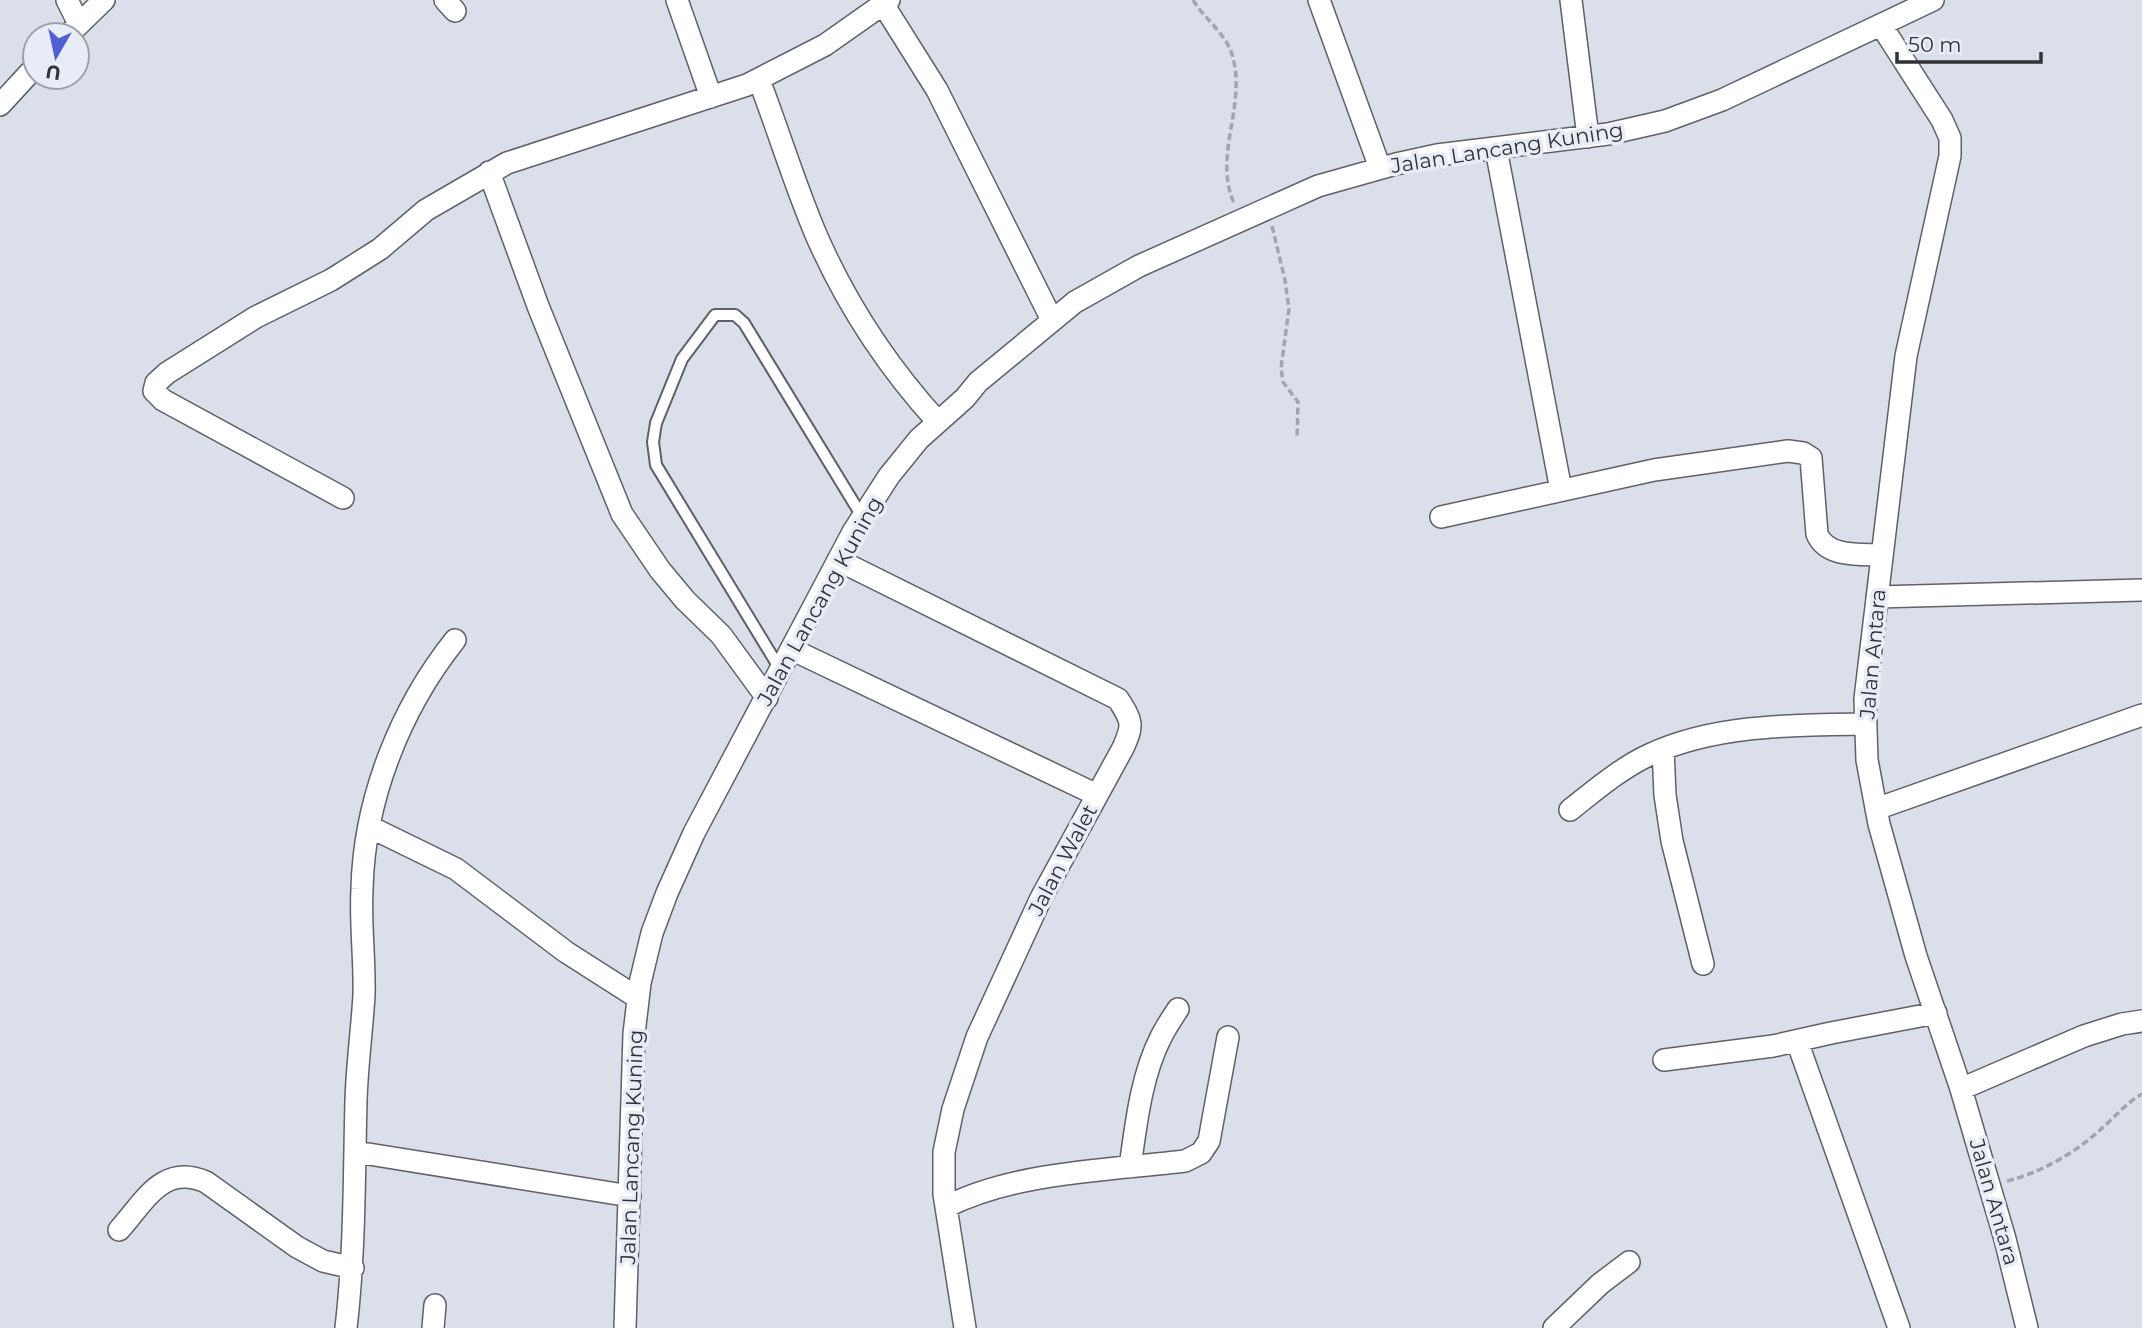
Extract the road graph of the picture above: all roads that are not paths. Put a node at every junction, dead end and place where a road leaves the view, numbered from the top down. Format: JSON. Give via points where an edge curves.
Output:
{"nodes":[{"id":1,"x":67,"y":0,"type":"edge"},
{"id":2,"x":104,"y":0,"type":"edge"},
{"id":3,"x":677,"y":0,"type":"edge"},
{"id":4,"x":1319,"y":0,"type":"edge"},
{"id":5,"x":1571,"y":0,"type":"edge"},
{"id":6,"x":1933,"y":0,"type":"edge"},
{"id":7,"x":886,"y":2,"type":"edge"},
{"id":8,"x":71,"y":21,"type":"edge"},
{"id":9,"x":82,"y":21,"type":"edge"},
{"id":10,"x":1881,"y":25,"type":"junction"},
{"id":11,"x":759,"y":80,"type":"junction"},
{"id":12,"x":21,"y":82,"type":"edge"},
{"id":13,"x":711,"y":97,"type":"junction"},
{"id":14,"x":0,"y":105,"type":"edge"},
{"id":15,"x":1588,"y":137,"type":"junction"},
{"id":16,"x":1496,"y":149,"type":"junction"},
{"id":17,"x":1380,"y":168,"type":"junction"},
{"id":18,"x":489,"y":172,"type":"junction"},
{"id":19,"x":1052,"y":320,"type":"junction"},
{"id":20,"x":937,"y":421,"type":"junction"},
{"id":21,"x":1561,"y":490,"type":"junction"},
{"id":22,"x":343,"y":498,"type":"dead end"},
{"id":23,"x":1441,"y":516,"type":"dead end"},
{"id":24,"x":863,"y":518,"type":"junction"},
{"id":25,"x":1882,"y":555,"type":"junction"},
{"id":26,"x":838,"y":560,"type":"junction"},
{"id":27,"x":2142,"y":590,"type":"edge"},
{"id":28,"x":1877,"y":597,"type":"junction"},
{"id":29,"x":455,"y":640,"type":"dead end"},
{"id":30,"x":791,"y":649,"type":"junction"},
{"id":31,"x":780,"y":670,"type":"junction"},
{"id":32,"x":767,"y":698,"type":"junction"},
{"id":33,"x":2142,"y":715,"type":"edge"},
{"id":34,"x":1866,"y":724,"type":"junction"},
{"id":35,"x":1663,"y":749,"type":"junction"},
{"id":36,"x":1097,"y":795,"type":"junction"},
{"id":37,"x":1876,"y":809,"type":"junction"},
{"id":38,"x":1570,"y":810,"type":"dead end"},
{"id":39,"x":370,"y":827,"type":"junction"},
{"id":40,"x":1703,"y":964,"type":"dead end"},
{"id":41,"x":638,"y":998,"type":"junction"},
{"id":42,"x":1178,"y":1009,"type":"dead end"},
{"id":43,"x":1936,"y":1013,"type":"junction"},
{"id":44,"x":2142,"y":1021,"type":"edge"},
{"id":45,"x":1228,"y":1037,"type":"dead end"},
{"id":46,"x":1797,"y":1041,"type":"junction"},
{"id":47,"x":1664,"y":1060,"type":"dead end"},
{"id":48,"x":1961,"y":1090,"type":"junction"},
{"id":49,"x":356,"y":1152,"type":"junction"},
{"id":50,"x":1130,"y":1167,"type":"junction"},
{"id":51,"x":630,"y":1196,"type":"junction"},
{"id":52,"x":946,"y":1207,"type":"junction"},
{"id":53,"x":119,"y":1230,"type":"dead end"},
{"id":54,"x":1629,"y":1262,"type":"dead end"},
{"id":55,"x":353,"y":1268,"type":"junction"},
{"id":56,"x":435,"y":1306,"type":"dead end"},
{"id":57,"x":1563,"y":1324,"type":"edge"},
{"id":58,"x":346,"y":1328,"type":"edge"},
{"id":59,"x":433,"y":1328,"type":"edge"},
{"id":60,"x":625,"y":1328,"type":"edge"},
{"id":61,"x":965,"y":1328,"type":"edge"},
{"id":62,"x":1899,"y":1328,"type":"edge"},
{"id":63,"x":2027,"y":1328,"type":"edge"}],
"edges":[{"from":1,"to":8,"type":"street"},
{"from":2,"to":9,"type":"street"},
{"from":3,"to":13,"type":"street"},
{"from":4,"to":17,"type":"street"},
{"from":5,"to":15,"type":"street"},
{"from":6,"to":10,"type":"street","name":"Jalan Lancang Kuning"},
{"from":7,"to":11,"type":"street","via":[[825,45]]},
{"from":7,"to":19,"type":"street","via":[[937,90]]},
{"from":10,"to":15,"type":"street","name":"Jalan Lancang Kuning","via":[[1722,100],[1665,121]]},
{"from":10,"to":25,"type":"street","name":"Jalan Antara","via":[[1950,138],[1950,156],[1906,356]]},
{"from":11,"to":13,"type":"street"},
{"from":11,"to":20,"type":"street","via":[[816,235],[842,290],[899,377]]},
{"from":12,"to":14,"type":"street"},
{"from":13,"to":18,"type":"street"},
{"from":15,"to":16,"type":"street","name":"Jalan Lancang Kuning"},
{"from":16,"to":17,"type":"street","name":"Jalan Lancang Kuning","via":[[1437,155]]},
{"from":16,"to":21,"type":"street"},
{"from":17,"to":19,"type":"street","name":"Jalan Lancang Kuning","via":[[1318,186],[1139,266]]},
{"from":18,"to":22,"type":"street","via":[[426,209],[380,249],[341,274],[256,317],[156,383],[154,391],[163,400]]},
{"from":18,"to":32,"type":"street","via":[[622,514],[660,570],[721,635]]},
{"from":19,"to":20,"type":"street","name":"Jalan Lancang Kuning"},
{"from":20,"to":24,"type":"street","name":"Jalan Lancang Kuning","via":[[890,475]]},
{"from":21,"to":23,"type":"street"},
{"from":21,"to":25,"type":"street","via":[[1654,470],[1788,451],[1803,453],[1811,458],[1820,542],[1833,552]]},
{"from":24,"to":26,"type":"street","name":"Jalan Lancang Kuning"},
{"from":24,"to":31,"type":"lane","via":[[744,323],[735,315],[715,315],[682,359],[656,423],[656,465]]},
{"from":25,"to":28,"type":"street","name":"Jalan Antara"},
{"from":26,"to":30,"type":"street","name":"Jalan Lancang Kuning"},
{"from":26,"to":36,"type":"street","name":"Jalan Walet","via":[[1118,699],[1130,717],[1132,730]]},
{"from":27,"to":28,"type":"street"},
{"from":28,"to":34,"type":"street","name":"Jalan Antara"},
{"from":29,"to":39,"type":"street","via":[[399,733],[375,795]]},
{"from":30,"to":31,"type":"street","name":"Jalan Lancang Kuning"},
{"from":30,"to":36,"type":"street"},
{"from":31,"to":32,"type":"street","name":"Jalan Lancang Kuning"},
{"from":32,"to":41,"type":"street","name":"Jalan Lancang Kuning","via":[[667,893],[652,933]]},
{"from":33,"to":37,"type":"street"},
{"from":34,"to":35,"type":"street","via":[[1758,729],[1712,735]]},
{"from":34,"to":37,"type":"street","name":"Jalan Antara"},
{"from":35,"to":38,"type":"street","via":[[1630,766]]},
{"from":35,"to":40,"type":"street","via":[[1672,841]]},
{"from":36,"to":52,"type":"street","name":"Jalan Walet","via":[[1041,898],[977,1037],[944,1152]]},
{"from":37,"to":43,"type":"street","name":"Jalan Antara"},
{"from":39,"to":41,"type":"street","via":[[456,869],[566,952]]},
{"from":39,"to":49,"type":"street","via":[[361,891],[364,996]]},
{"from":41,"to":51,"type":"street","name":"Jalan Lancang Kuning"},
{"from":42,"to":50,"type":"street","via":[[1149,1068]]},
{"from":43,"to":46,"type":"street"},
{"from":43,"to":48,"type":"street","name":"Jalan Antara"},
{"from":44,"to":48,"type":"street","via":[[2084,1036]]},
{"from":45,"to":50,"type":"street","via":[[1209,1141],[1201,1153],[1185,1161]]},
{"from":46,"to":47,"type":"street"},
{"from":46,"to":62,"type":"street"},
{"from":48,"to":63,"type":"street","name":"Jalan Antara"},
{"from":49,"to":51,"type":"street"},
{"from":49,"to":55,"type":"street"},
{"from":50,"to":52,"type":"street","via":[[1002,1186]]},
{"from":51,"to":60,"type":"street","name":"Jalan Lancang Kuning"},
{"from":52,"to":61,"type":"street","name":"Jalan Walet"},
{"from":53,"to":55,"type":"street","via":[[165,1181],[177,1175],[193,1176],[297,1247],[323,1261]]},
{"from":54,"to":57,"type":"street","via":[[1600,1284]]},
{"from":55,"to":58,"type":"street"},
{"from":56,"to":59,"type":"street"}]}
